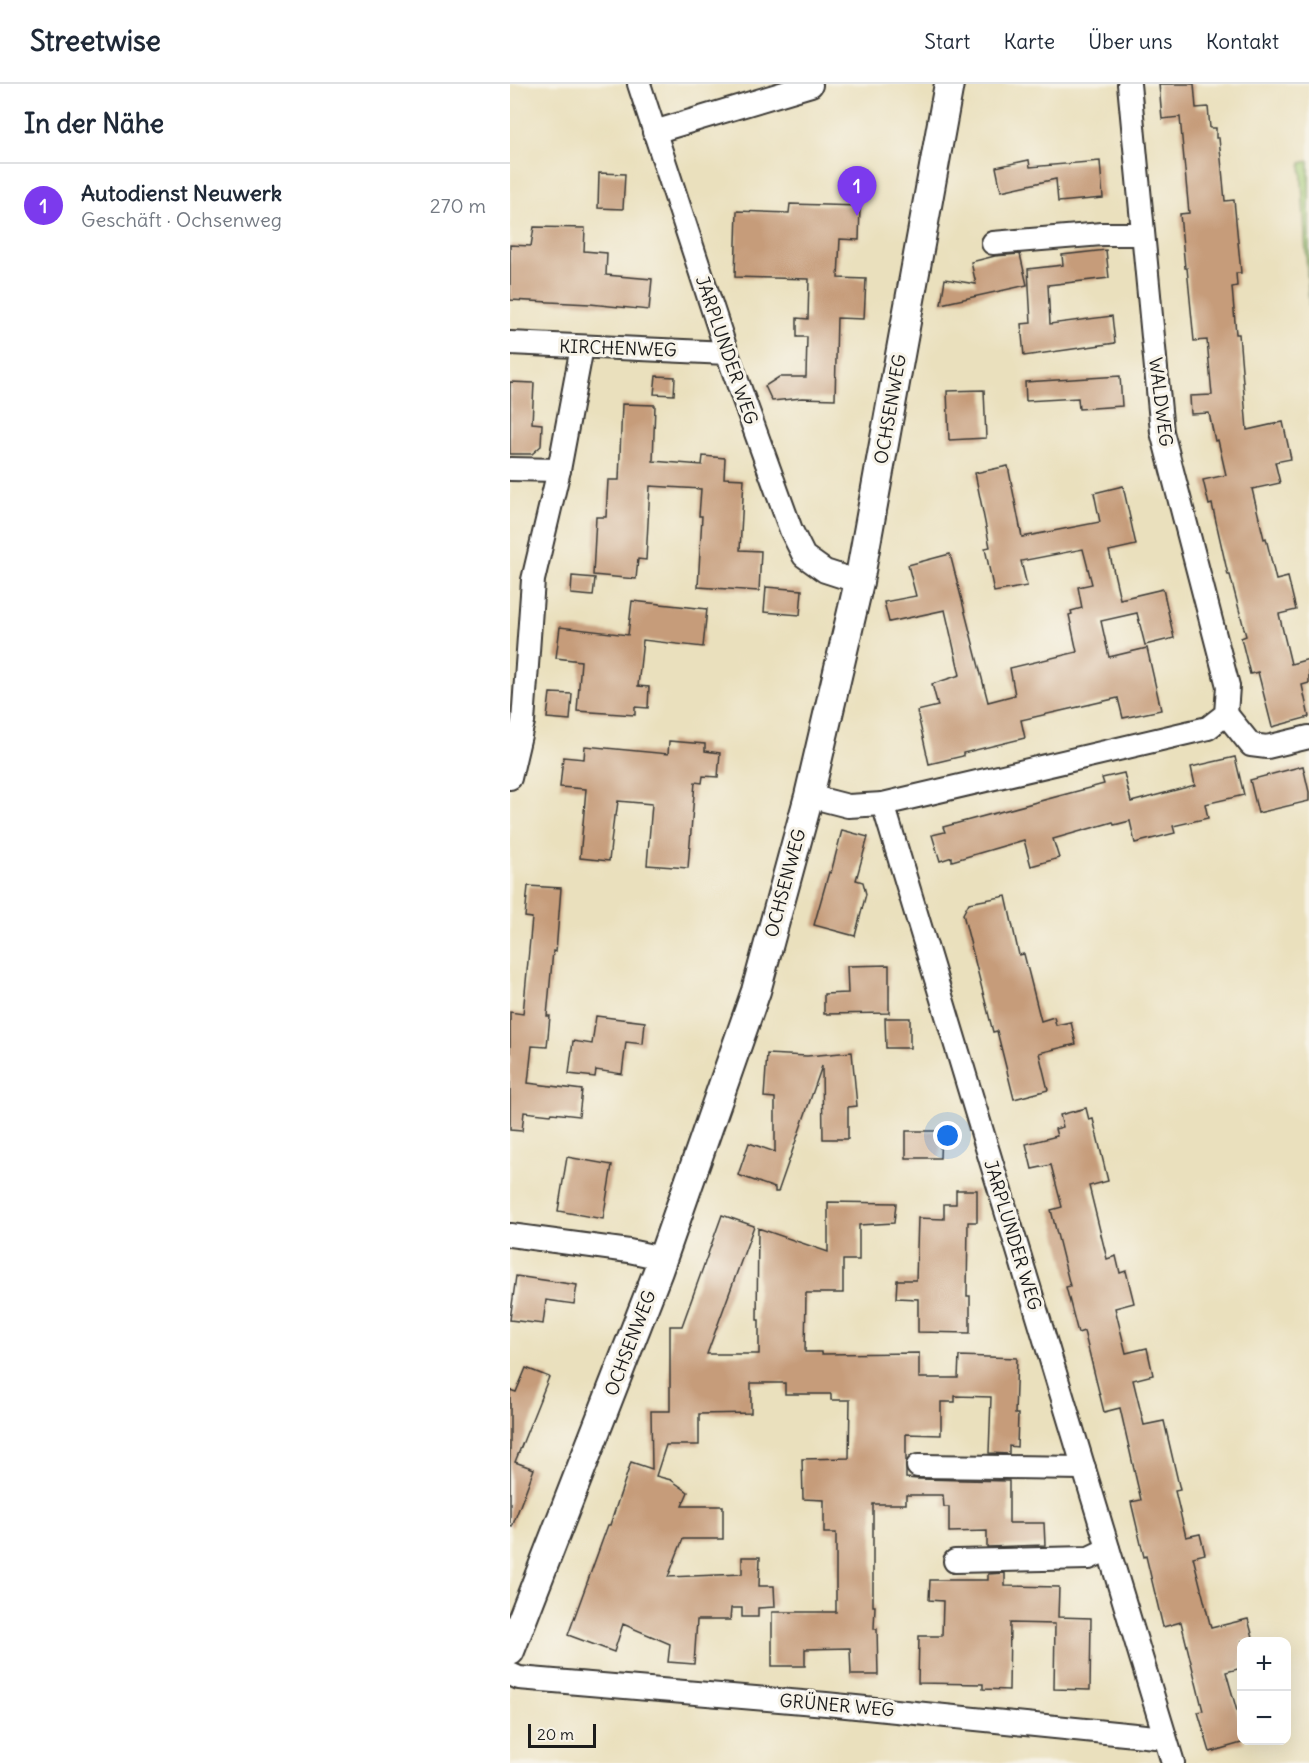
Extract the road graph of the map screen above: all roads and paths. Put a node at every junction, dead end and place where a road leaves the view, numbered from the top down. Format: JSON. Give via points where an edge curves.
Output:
{"nodes":[{"id":1,"x":639,"y":84,"type":"edge"},
{"id":2,"x":950,"y":84,"type":"edge"},
{"id":3,"x":1129,"y":84,"type":"edge"},
{"id":4,"x":810,"y":85,"type":"edge"},
{"id":5,"x":726,"y":96,"type":"dead end"},
{"id":6,"x":652,"y":126,"type":"junction"},
{"id":7,"x":1143,"y":234,"type":"junction"},
{"id":8,"x":993,"y":243,"type":"dead end"},
{"id":9,"x":510,"y":343,"type":"edge"},
{"id":10,"x":582,"y":347,"type":"junction"},
{"id":11,"x":727,"y":353,"type":"junction"},
{"id":12,"x":510,"y":469,"type":"edge"},
{"id":13,"x":559,"y":470,"type":"junction"},
{"id":14,"x":859,"y":582,"type":"junction"},
{"id":15,"x":1226,"y":714,"type":"junction"},
{"id":16,"x":1309,"y":737,"type":"edge"},
{"id":17,"x":510,"y":778,"type":"edge"},
{"id":18,"x":809,"y":796,"type":"junction"},
{"id":19,"x":883,"y":804,"type":"junction"},
{"id":20,"x":510,"y":1235,"type":"edge"},
{"id":21,"x":662,"y":1258,"type":"junction"},
{"id":22,"x":918,"y":1466,"type":"dead end"},
{"id":23,"x":1084,"y":1468,"type":"junction"},
{"id":24,"x":1108,"y":1549,"type":"junction"},
{"id":25,"x":955,"y":1561,"type":"dead end"},
{"id":26,"x":512,"y":1642,"type":"edge"},
{"id":27,"x":510,"y":1674,"type":"edge"},
{"id":28,"x":1165,"y":1738,"type":"junction"},
{"id":29,"x":1173,"y":1763,"type":"edge"}],
"edges":[{"from":1,"to":6,"type":"street","name":"JARPLUNDER WEG"},
{"from":2,"to":14,"type":"main road","name":"OCHSENWEG"},
{"from":3,"to":7,"type":"street","name":"WALDWEG"},
{"from":4,"to":6,"type":"street"},
{"from":5,"to":6,"type":"street"},
{"from":6,"to":11,"type":"street","name":"JARPLUNDER WEG"},
{"from":7,"to":8,"type":"street"},
{"from":7,"to":15,"type":"street","name":"WALDWEG","via":[[1162,432],[1228,686]]},
{"from":9,"to":10,"type":"street","name":"KIRCHENWEG"},
{"from":10,"to":11,"type":"street","name":"KIRCHENWEG"},
{"from":10,"to":13,"type":"street"},
{"from":11,"to":14,"type":"street","name":"JARPLUNDER WEG","via":[[804,556],[825,571]]},
{"from":12,"to":13,"type":"street"},
{"from":13,"to":17,"type":"street","via":[[533,580],[524,722]]},
{"from":14,"to":18,"type":"main road","name":"OCHSENWEG"},
{"from":15,"to":16,"type":"street","via":[[1251,745],[1267,747]]},
{"from":15,"to":19,"type":"street","via":[[1208,728]]},
{"from":18,"to":19,"type":"street","via":[[848,806]]},
{"from":18,"to":21,"type":"main road","name":"OCHSENWEG","via":[[756,992]]},
{"from":19,"to":23,"type":"street","name":"JARPLUNDER WEG"},
{"from":20,"to":21,"type":"street"},
{"from":21,"to":26,"type":"main road","name":"OCHSENWEG"},
{"from":22,"to":23,"type":"street"},
{"from":23,"to":24,"type":"street","name":"JARPLUNDER WEG"},
{"from":24,"to":25,"type":"street","via":[[1089,1558]]},
{"from":24,"to":28,"type":"street","name":"JARPLUNDER WEG"},
{"from":27,"to":28,"type":"street","name":"GRÜNER WEG","via":[[519,1678]]},
{"from":28,"to":29,"type":"street","name":"JARPLUNDER WEG"}]}
